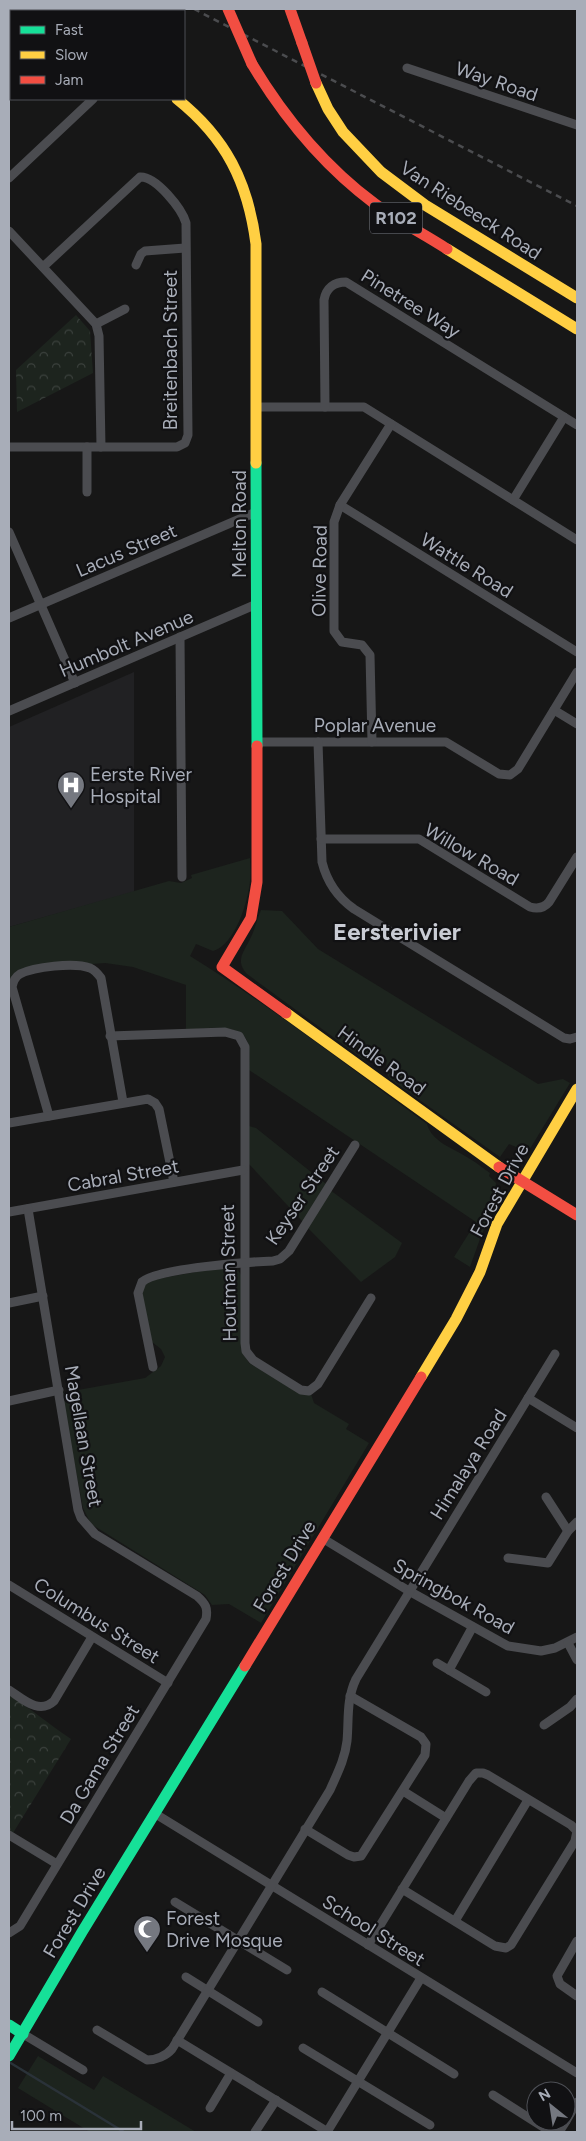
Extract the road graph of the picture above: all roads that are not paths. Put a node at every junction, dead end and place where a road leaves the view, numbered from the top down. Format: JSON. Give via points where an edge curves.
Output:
{"nodes":[{"id":1,"x":228,"y":9,"type":"edge"},
{"id":2,"x":290,"y":9,"type":"edge"},
{"id":3,"x":407,"y":68,"type":"dead end"},
{"id":4,"x":91,"y":100,"type":"edge"},
{"id":5,"x":178,"y":100,"type":"edge"},
{"id":6,"x":577,"y":125,"type":"edge"},
{"id":7,"x":9,"y":178,"type":"edge"},
{"id":8,"x":9,"y":231,"type":"edge"},
{"id":9,"x":185,"y":248,"type":"junction"},
{"id":10,"x":136,"y":265,"type":"dead end"},
{"id":11,"x":43,"y":267,"type":"junction"},
{"id":12,"x":577,"y":298,"type":"edge"},
{"id":13,"x":125,"y":309,"type":"dead end"},
{"id":14,"x":96,"y":324,"type":"junction"},
{"id":15,"x":577,"y":329,"type":"edge"},
{"id":16,"x":256,"y":407,"type":"junction"},
{"id":17,"x":325,"y":407,"type":"junction"},
{"id":18,"x":564,"y":417,"type":"junction"},
{"id":19,"x":391,"y":424,"type":"junction"},
{"id":20,"x":577,"y":425,"type":"edge"},
{"id":21,"x":9,"y":447,"type":"edge"},
{"id":22,"x":87,"y":447,"type":"junction"},
{"id":23,"x":101,"y":447,"type":"junction"},
{"id":24,"x":87,"y":492,"type":"dead end"},
{"id":25,"x":513,"y":500,"type":"junction"},
{"id":26,"x":340,"y":506,"type":"junction"},
{"id":27,"x":256,"y":512,"type":"junction"},
{"id":28,"x":9,"y":532,"type":"edge"},
{"id":29,"x":577,"y":540,"type":"edge"},
{"id":30,"x":41,"y":604,"type":"junction"},
{"id":31,"x":257,"y":604,"type":"junction"},
{"id":32,"x":9,"y":618,"type":"edge"},
{"id":33,"x":180,"y":638,"type":"junction"},
{"id":34,"x":577,"y":652,"type":"edge"},
{"id":35,"x":577,"y":672,"type":"edge"},
{"id":36,"x":75,"y":682,"type":"junction"},
{"id":37,"x":554,"y":710,"type":"junction"},
{"id":38,"x":9,"y":711,"type":"edge"},
{"id":39,"x":577,"y":724,"type":"edge"},
{"id":40,"x":257,"y":742,"type":"junction"},
{"id":41,"x":318,"y":742,"type":"junction"},
{"id":42,"x":372,"y":742,"type":"junction"},
{"id":43,"x":321,"y":839,"type":"junction"},
{"id":44,"x":577,"y":857,"type":"edge"},
{"id":45,"x":182,"y":877,"type":"dead end"},
{"id":46,"x":222,"y":966,"type":"joint"},
{"id":47,"x":110,"y":1036,"type":"junction"},
{"id":48,"x":577,"y":1038,"type":"edge"},
{"id":49,"x":577,"y":1088,"type":"edge"},
{"id":50,"x":123,"y":1102,"type":"junction"},
{"id":51,"x":49,"y":1116,"type":"junction"},
{"id":52,"x":9,"y":1123,"type":"edge"},
{"id":53,"x":355,"y":1145,"type":"dead end"},
{"id":54,"x":243,"y":1170,"type":"junction"},
{"id":55,"x":521,"y":1181,"type":"junction"},
{"id":56,"x":174,"y":1182,"type":"junction"},
{"id":57,"x":28,"y":1209,"type":"junction"},
{"id":58,"x":9,"y":1212,"type":"edge"},
{"id":59,"x":577,"y":1215,"type":"edge"},
{"id":60,"x":244,"y":1262,"type":"junction"},
{"id":61,"x":43,"y":1296,"type":"junction"},
{"id":62,"x":371,"y":1298,"type":"dead end"},
{"id":63,"x":9,"y":1303,"type":"edge"},
{"id":64,"x":555,"y":1354,"type":"dead end"},
{"id":65,"x":153,"y":1367,"type":"dead end"},
{"id":66,"x":60,"y":1390,"type":"junction"},
{"id":67,"x":528,"y":1398,"type":"junction"},
{"id":68,"x":9,"y":1401,"type":"edge"},
{"id":69,"x":577,"y":1428,"type":"edge"},
{"id":70,"x":546,"y":1497,"type":"dead end"},
{"id":71,"x":577,"y":1522,"type":"edge"},
{"id":72,"x":568,"y":1531,"type":"junction"},
{"id":73,"x":322,"y":1538,"type":"junction"},
{"id":74,"x":508,"y":1558,"type":"dead end"},
{"id":75,"x":9,"y":1585,"type":"edge"},
{"id":76,"x":409,"y":1591,"type":"junction"},
{"id":77,"x":206,"y":1605,"type":"joint"},
{"id":78,"x":472,"y":1628,"type":"junction"},
{"id":79,"x":577,"y":1637,"type":"edge"},
{"id":80,"x":92,"y":1638,"type":"junction"},
{"id":81,"x":568,"y":1642,"type":"junction"},
{"id":82,"x":577,"y":1660,"type":"edge"},
{"id":83,"x":437,"y":1663,"type":"dead end"},
{"id":84,"x":449,"y":1670,"type":"junction"},
{"id":85,"x":168,"y":1683,"type":"junction"},
{"id":86,"x":9,"y":1690,"type":"edge"},
{"id":87,"x":486,"y":1692,"type":"dead end"},
{"id":88,"x":350,"y":1696,"type":"junction"},
{"id":89,"x":577,"y":1699,"type":"edge"},
{"id":90,"x":544,"y":1725,"type":"dead end"},
{"id":91,"x":403,"y":1791,"type":"junction"},
{"id":92,"x":528,"y":1800,"type":"junction"},
{"id":93,"x":154,"y":1813,"type":"junction"},
{"id":94,"x":446,"y":1818,"type":"junction"},
{"id":95,"x":305,"y":1829,"type":"junction"},
{"id":96,"x":9,"y":1834,"type":"edge"},
{"id":97,"x":57,"y":1864,"type":"junction"},
{"id":98,"x":271,"y":1886,"type":"junction"},
{"id":99,"x":402,"y":1889,"type":"junction"},
{"id":100,"x":175,"y":1902,"type":"dead end"},
{"id":101,"x":455,"y":1921,"type":"junction"},
{"id":102,"x":9,"y":1933,"type":"edge"},
{"id":103,"x":238,"y":1940,"type":"junction"},
{"id":104,"x":577,"y":1941,"type":"edge"},
{"id":105,"x":368,"y":1945,"type":"junction"},
{"id":106,"x":287,"y":1970,"type":"dead end"},
{"id":107,"x":186,"y":1977,"type":"dead end"},
{"id":108,"x":421,"y":1978,"type":"junction"},
{"id":109,"x":208,"y":1991,"type":"junction"},
{"id":110,"x":322,"y":1992,"type":"dead end"},
{"id":111,"x":577,"y":1996,"type":"edge"},
{"id":112,"x":258,"y":2022,"type":"dead end"},
{"id":113,"x":9,"y":2025,"type":"edge"},
{"id":114,"x":97,"y":2030,"type":"dead end"},
{"id":115,"x":388,"y":2031,"type":"junction"},
{"id":116,"x":22,"y":2034,"type":"junction"},
{"id":117,"x":177,"y":2040,"type":"junction"},
{"id":118,"x":303,"y":2048,"type":"dead end"},
{"id":119,"x":12,"y":2051,"type":"edge"},
{"id":120,"x":83,"y":2070,"type":"dead end"},
{"id":121,"x":231,"y":2073,"type":"junction"},
{"id":122,"x":577,"y":2073,"type":"edge"},
{"id":123,"x":454,"y":2074,"type":"dead end"},
{"id":124,"x":358,"y":2082,"type":"junction"},
{"id":125,"x":493,"y":2095,"type":"dead end"},
{"id":126,"x":276,"y":2100,"type":"junction"},
{"id":127,"x":210,"y":2108,"type":"dead end"},
{"id":128,"x":430,"y":2125,"type":"dead end"},
{"id":129,"x":255,"y":2132,"type":"edge"},
{"id":130,"x":328,"y":2132,"type":"edge"},
{"id":131,"x":551,"y":2132,"type":"edge"}],
"edges":[{"from":1,"to":15,"type":"street","number":"R102","bridge":true,"via":[[252,64],[278,106],[313,150],[337,173],[376,204]]},
{"from":2,"to":12,"type":"street","name":"Van Riebeeck Road","number":"R102","bridge":true,"via":[[326,106],[359,152],[388,180],[424,205]]},
{"from":3,"to":6,"type":"street","name":"Way Road"},
{"from":4,"to":7,"type":"street"},
{"from":5,"to":16,"type":"street","name":"Melton Road","via":[[201,119],[223,146],[239,175],[250,206],[257,253]]},
{"from":8,"to":11,"type":"street"},
{"from":9,"to":10,"type":"street","name":"Breitenbach Street","via":[[146,251]]},
{"from":9,"to":11,"type":"street","name":"Breitenbach Street","via":[[186,223],[182,213],[153,181],[140,177]]},
{"from":9,"to":23,"type":"street","name":"Breitenbach Street","via":[[187,439],[177,447]]},
{"from":11,"to":14,"type":"street"},
{"from":13,"to":14,"type":"street"},
{"from":14,"to":23,"type":"street","via":[[99,336]]},
{"from":16,"to":17,"type":"street"},
{"from":16,"to":27,"type":"street","name":"Melton Road"},
{"from":17,"to":18,"type":"street","name":"Pinetree Way","via":[[324,300],[330,287],[343,282],[353,285]]},
{"from":17,"to":19,"type":"street","via":[[364,408]]},
{"from":18,"to":20,"type":"street","name":"Pinetree Way"},
{"from":18,"to":25,"type":"street"},
{"from":19,"to":25,"type":"street"},
{"from":19,"to":26,"type":"street","name":"Olive Road"},
{"from":21,"to":22,"type":"street","name":"Breitenbach Street"},
{"from":22,"to":23,"type":"street","name":"Breitenbach Street"},
{"from":22,"to":24,"type":"street"},
{"from":25,"to":29,"type":"street"},
{"from":26,"to":34,"type":"street","name":"Wattle Road"},
{"from":26,"to":42,"type":"street","name":"Olive Road","via":[[334,522],[334,631],[342,642],[362,645],[370,655]]},
{"from":27,"to":30,"type":"street","name":"Lacus Street"},
{"from":27,"to":31,"type":"street","name":"Melton Road"},
{"from":28,"to":30,"type":"street"},
{"from":30,"to":32,"type":"street","name":"Lacus Street"},
{"from":30,"to":36,"type":"street"},
{"from":31,"to":33,"type":"street","name":"Humbolt Avenue"},
{"from":31,"to":40,"type":"street","name":"Melton Road"},
{"from":33,"to":36,"type":"street","name":"Humbolt Avenue"},
{"from":33,"to":45,"type":"street"},
{"from":35,"to":37,"type":"street","name":"Poplar Avenue"},
{"from":36,"to":38,"type":"street","name":"Humbolt Avenue"},
{"from":37,"to":39,"type":"street"},
{"from":37,"to":42,"type":"street","name":"Poplar Avenue","via":[[518,769],[507,775],[499,774],[446,742]]},
{"from":40,"to":41,"type":"street","name":"Poplar Avenue"},
{"from":40,"to":46,"type":"street","name":"Melton Road","via":[[256,894],[246,928]]},
{"from":41,"to":42,"type":"street","name":"Poplar Avenue"},
{"from":41,"to":43,"type":"street"},
{"from":43,"to":44,"type":"street","name":"Willow Road","via":[[419,839],[530,907],[537,908],[549,902]]},
{"from":43,"to":48,"type":"street","via":[[322,862],[328,878],[348,905],[564,1038]]},
{"from":46,"to":55,"type":"street","name":"Hindle Road"},
{"from":47,"to":50,"type":"street"},
{"from":47,"to":51,"type":"street","via":[[101,978],[93,969],[48,967],[21,974],[15,979],[13,991]]},
{"from":47,"to":54,"type":"street","name":"Houtman Street","via":[[225,1032],[239,1036],[245,1047]]},
{"from":49,"to":55,"type":"street","name":"Forest Drive"},
{"from":50,"to":51,"type":"street"},
{"from":50,"to":56,"type":"street","via":[[148,1099],[158,1106]]},
{"from":51,"to":52,"type":"street"},
{"from":53,"to":60,"type":"street","name":"Keyser Street","via":[[285,1256],[273,1261]]},
{"from":54,"to":56,"type":"street","name":"Cabral Street"},
{"from":54,"to":60,"type":"street","name":"Houtman Street"},
{"from":55,"to":59,"type":"street","name":"Hindle Road"},
{"from":55,"to":73,"type":"street","name":"Forest Drive","via":[[497,1224],[480,1272],[456,1319]]},
{"from":56,"to":57,"type":"street","name":"Cabral Street"},
{"from":57,"to":58,"type":"street","name":"Cabral Street"},
{"from":57,"to":61,"type":"street","name":"Magellaan Street"},
{"from":60,"to":62,"type":"street","name":"Houtman Street","via":[[246,1351],[253,1360],[301,1390],[309,1391],[318,1384]]},
{"from":60,"to":65,"type":"street","name":"Keyser Street","via":[[154,1276],[142,1282],[138,1293]]},
{"from":61,"to":63,"type":"street"},
{"from":61,"to":66,"type":"street","name":"Magellaan Street"},
{"from":64,"to":67,"type":"street","name":"Himalaya Road"},
{"from":66,"to":68,"type":"street"},
{"from":66,"to":77,"type":"street","name":"Magellaan Street","via":[[81,1518],[95,1534],[197,1596]]},
{"from":67,"to":69,"type":"street"},
{"from":67,"to":76,"type":"street","name":"Himalaya Road"},
{"from":70,"to":72,"type":"street"},
{"from":71,"to":72,"type":"street"},
{"from":72,"to":74,"type":"street","via":[[548,1563]]},
{"from":73,"to":76,"type":"street","name":"Springbok Road"},
{"from":73,"to":93,"type":"street","name":"Forest Drive"},
{"from":75,"to":80,"type":"street","name":"Columbus Street"},
{"from":76,"to":78,"type":"street","name":"Springbok Road"},
{"from":76,"to":88,"type":"street","name":"Himalaya Road","via":[[352,1686]]},
{"from":77,"to":85,"type":"street","name":"Da Gama Street","via":[[206,1619]]},
{"from":78,"to":81,"type":"street","name":"Springbok Road","via":[[518,1649],[541,1651]]},
{"from":78,"to":84,"type":"street"},
{"from":79,"to":81,"type":"street","name":"Springbok Road"},
{"from":80,"to":85,"type":"street","name":"Columbus Street"},
{"from":80,"to":86,"type":"street","via":[[48,1705],[34,1706]]},
{"from":81,"to":82,"type":"street"},
{"from":83,"to":84,"type":"street"},
{"from":84,"to":87,"type":"street"},
{"from":85,"to":97,"type":"street","name":"Da Gama Street"},
{"from":88,"to":91,"type":"street","via":[[424,1740],[425,1756]]},
{"from":88,"to":95,"type":"street","name":"Himalaya Road","via":[[344,1756],[330,1790]]},
{"from":89,"to":90,"type":"street"},
{"from":91,"to":94,"type":"street"},
{"from":91,"to":95,"type":"street","via":[[364,1854],[358,1857],[348,1855]]},
{"from":92,"to":94,"type":"street","via":[[488,1775],[479,1773],[472,1775]]},
{"from":92,"to":101,"type":"street"},
{"from":92,"to":101,"type":"street","via":[[573,1827],[577,1833],[575,1841],[511,1945],[506,1948],[495,1946]]},
{"from":93,"to":98,"type":"street","name":"School Street"},
{"from":93,"to":116,"type":"street","name":"Forest Drive"},
{"from":94,"to":99,"type":"street"},
{"from":95,"to":98,"type":"street","name":"Himalaya Road"},
{"from":96,"to":97,"type":"street"},
{"from":97,"to":102,"type":"street","name":"Da Gama Street","via":[[20,1926]]},
{"from":98,"to":103,"type":"street","name":"Himalaya Road"},
{"from":98,"to":105,"type":"street","name":"School Street"},
{"from":99,"to":101,"type":"street"},
{"from":99,"to":105,"type":"street"},
{"from":100,"to":103,"type":"street"},
{"from":103,"to":106,"type":"street"},
{"from":103,"to":109,"type":"street","name":"Himalaya Road"},
{"from":104,"to":111,"type":"street","via":[[557,1976],[560,1984]]},
{"from":105,"to":108,"type":"street","name":"School Street"},
{"from":107,"to":109,"type":"street"},
{"from":108,"to":115,"type":"street"},
{"from":108,"to":122,"type":"street","name":"School Street"},
{"from":109,"to":112,"type":"street"},
{"from":109,"to":117,"type":"street","name":"Himalaya Road"},
{"from":110,"to":115,"type":"street"},
{"from":113,"to":116,"type":"street"},
{"from":114,"to":117,"type":"street","name":"Himalaya Road","via":[[146,2060],[166,2054]]},
{"from":115,"to":123,"type":"street"},
{"from":115,"to":124,"type":"street"},
{"from":116,"to":119,"type":"street","name":"Forest Drive"},
{"from":116,"to":120,"type":"street"},
{"from":117,"to":121,"type":"street"},
{"from":118,"to":124,"type":"street"},
{"from":121,"to":126,"type":"street"},
{"from":121,"to":127,"type":"street"},
{"from":124,"to":128,"type":"street"},
{"from":124,"to":130,"type":"street"},
{"from":125,"to":131,"type":"street"},
{"from":126,"to":129,"type":"street"},
{"from":126,"to":130,"type":"street"}]}
